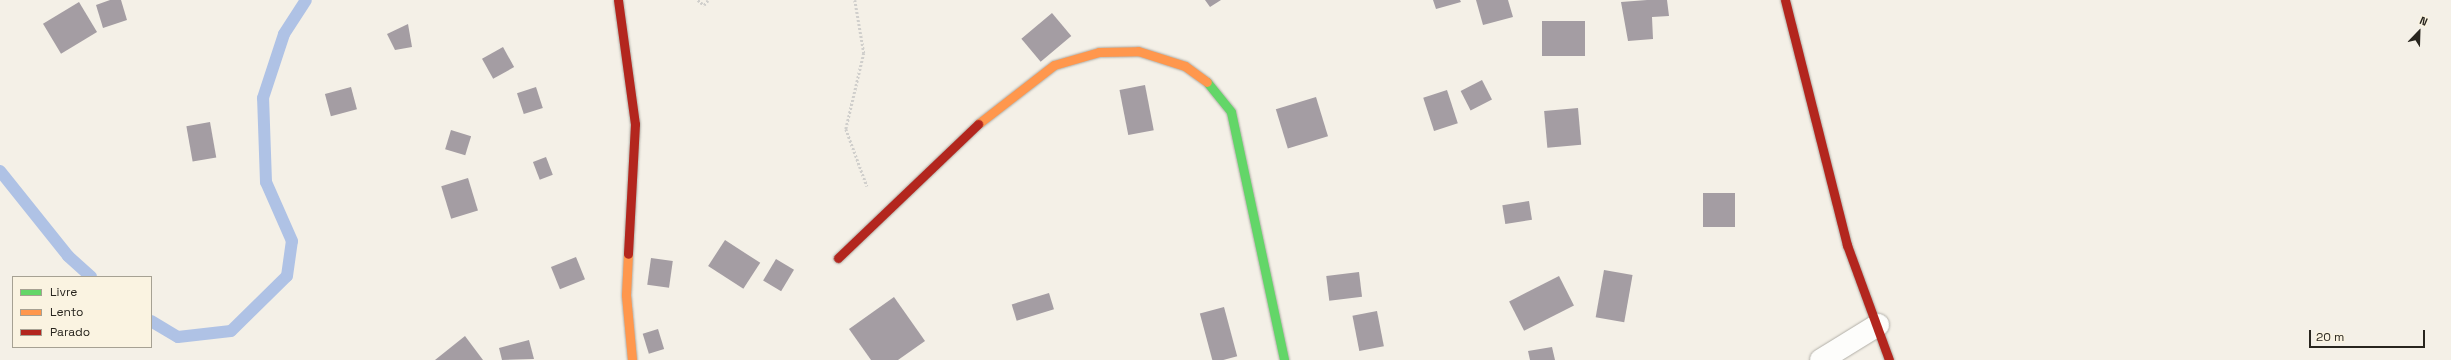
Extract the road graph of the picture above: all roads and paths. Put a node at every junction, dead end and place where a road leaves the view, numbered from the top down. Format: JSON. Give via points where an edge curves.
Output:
{"nodes":[{"id":1,"x":618,"y":0,"type":"edge"},
{"id":2,"x":698,"y":0,"type":"edge"},
{"id":3,"x":708,"y":0,"type":"edge"},
{"id":4,"x":854,"y":0,"type":"edge"},
{"id":5,"x":1785,"y":0,"type":"edge"},
{"id":6,"x":879,"y":220,"type":"junction"},
{"id":7,"x":838,"y":258,"type":"dead end"},
{"id":8,"x":1878,"y":325,"type":"junction"},
{"id":9,"x":632,"y":360,"type":"edge"},
{"id":10,"x":1284,"y":360,"type":"edge"},
{"id":11,"x":1821,"y":360,"type":"edge"},
{"id":12,"x":1889,"y":360,"type":"edge"}],
"edges":[{"from":1,"to":9,"type":"street","via":[[635,124],[626,295]]},
{"from":2,"to":3,"type":"path","via":[[704,5]]},
{"from":4,"to":6,"type":"path","via":[[864,54],[846,129]]},
{"from":5,"to":8,"type":"street","via":[[1847,245]]},
{"from":6,"to":7,"type":"street"},
{"from":6,"to":10,"type":"street","via":[[991,112],[1054,66],[1099,52],[1138,51],[1185,66],[1210,84],[1231,112]]},
{"from":8,"to":11,"type":"street"},
{"from":8,"to":12,"type":"street"}]}
